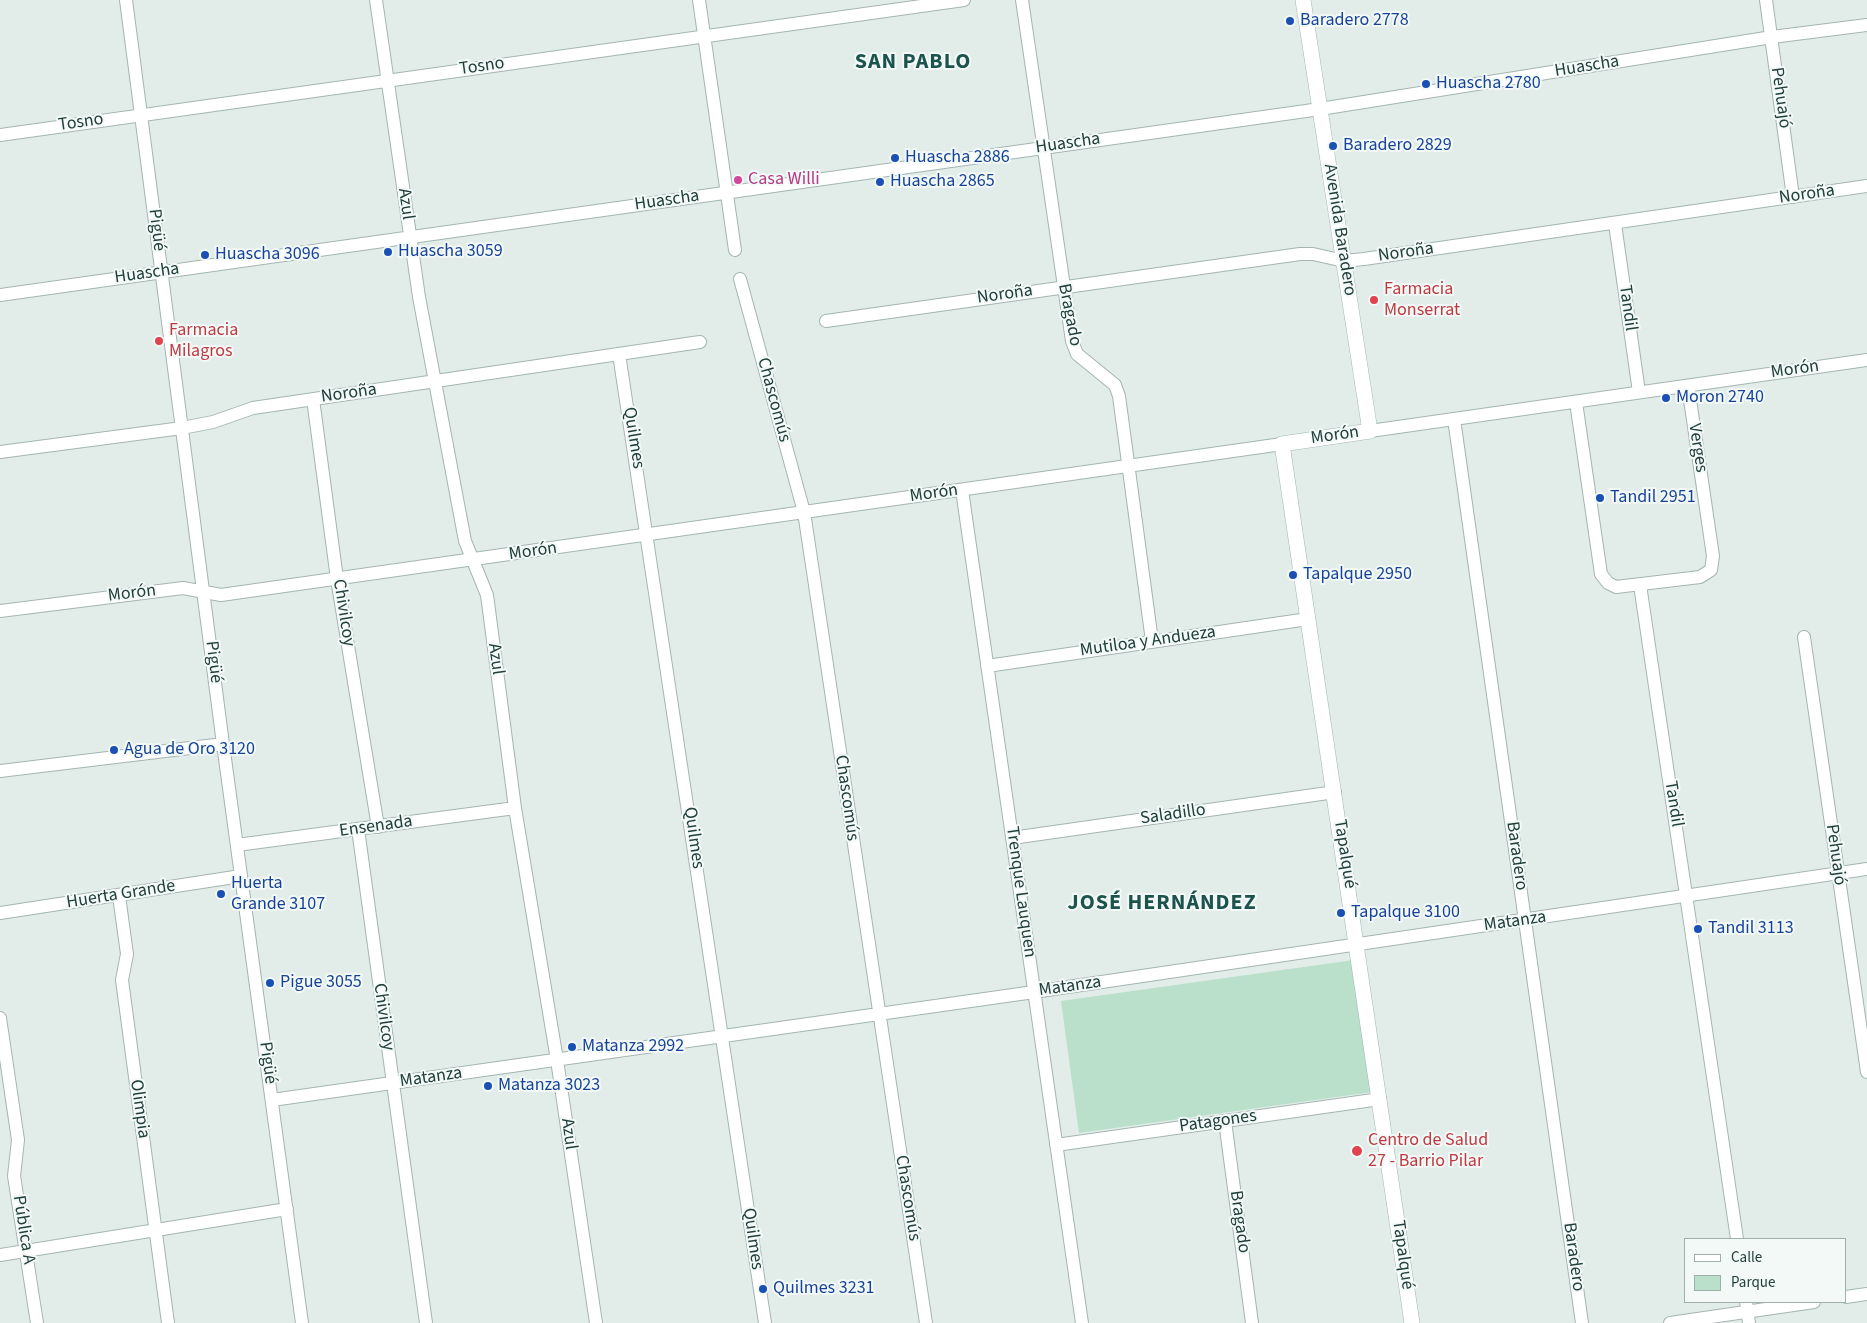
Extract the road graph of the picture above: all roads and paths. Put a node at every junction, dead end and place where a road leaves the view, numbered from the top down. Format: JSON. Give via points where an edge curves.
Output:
{"nodes":[{"id":1,"x":126,"y":0,"type":"edge"},
{"id":2,"x":376,"y":0,"type":"edge"},
{"id":3,"x":699,"y":0,"type":"edge"},
{"id":4,"x":964,"y":0,"type":"edge"},
{"id":5,"x":1022,"y":0,"type":"edge"},
{"id":6,"x":1303,"y":0,"type":"edge"},
{"id":7,"x":1766,"y":0,"type":"edge"},
{"id":8,"x":1867,"y":24,"type":"edge"},
{"id":9,"x":704,"y":36,"type":"junction"},
{"id":10,"x":1772,"y":37,"type":"junction"},
{"id":11,"x":388,"y":81,"type":"junction"},
{"id":12,"x":1320,"y":109,"type":"junction"},
{"id":13,"x":141,"y":115,"type":"junction"},
{"id":14,"x":0,"y":135,"type":"edge"},
{"id":15,"x":1043,"y":148,"type":"junction"},
{"id":16,"x":1867,"y":186,"type":"edge"},
{"id":17,"x":726,"y":193,"type":"junction"},
{"id":18,"x":1793,"y":197,"type":"junction"},
{"id":19,"x":1615,"y":224,"type":"junction"},
{"id":20,"x":410,"y":237,"type":"junction"},
{"id":21,"x":735,"y":250,"type":"dead end"},
{"id":22,"x":1344,"y":261,"type":"junction"},
{"id":23,"x":162,"y":272,"type":"junction"},
{"id":24,"x":740,"y":279,"type":"dead end"},
{"id":25,"x":1063,"y":287,"type":"junction"},
{"id":26,"x":0,"y":295,"type":"edge"},
{"id":27,"x":826,"y":321,"type":"dead end"},
{"id":28,"x":700,"y":342,"type":"dead end"},
{"id":29,"x":619,"y":354,"type":"junction"},
{"id":30,"x":1867,"y":360,"type":"edge"},
{"id":31,"x":436,"y":381,"type":"junction"},
{"id":32,"x":1688,"y":386,"type":"junction"},
{"id":33,"x":1639,"y":392,"type":"junction"},
{"id":34,"x":313,"y":399,"type":"junction"},
{"id":35,"x":1576,"y":402,"type":"junction"},
{"id":36,"x":1454,"y":419,"type":"junction"},
{"id":37,"x":182,"y":428,"type":"junction"},
{"id":38,"x":1370,"y":431,"type":"junction"},
{"id":39,"x":1282,"y":444,"type":"junction"},
{"id":40,"x":0,"y":452,"type":"edge"},
{"id":41,"x":1130,"y":465,"type":"junction"},
{"id":42,"x":962,"y":490,"type":"junction"},
{"id":43,"x":804,"y":512,"type":"junction"},
{"id":44,"x":648,"y":535,"type":"junction"},
{"id":45,"x":471,"y":560,"type":"junction"},
{"id":46,"x":337,"y":579,"type":"junction"},
{"id":47,"x":1640,"y":585,"type":"junction"},
{"id":48,"x":204,"y":593,"type":"junction"},
{"id":49,"x":0,"y":611,"type":"edge"},
{"id":50,"x":1308,"y":619,"type":"junction"},
{"id":51,"x":1804,"y":638,"type":"dead end"},
{"id":52,"x":1152,"y":641,"type":"junction"},
{"id":53,"x":987,"y":666,"type":"junction"},
{"id":54,"x":223,"y":744,"type":"junction"},
{"id":55,"x":0,"y":771,"type":"edge"},
{"id":56,"x":1335,"y":792,"type":"junction"},
{"id":57,"x":515,"y":808,"type":"junction"},
{"id":58,"x":378,"y":827,"type":"junction"},
{"id":59,"x":358,"y":830,"type":"junction"},
{"id":60,"x":1012,"y":838,"type":"junction"},
{"id":61,"x":237,"y":845,"type":"junction"},
{"id":62,"x":1867,"y":869,"type":"edge"},
{"id":63,"x":1838,"y":874,"type":"junction"},
{"id":64,"x":241,"y":876,"type":"junction"},
{"id":65,"x":119,"y":896,"type":"junction"},
{"id":66,"x":1687,"y":897,"type":"junction"},
{"id":67,"x":0,"y":913,"type":"edge"},
{"id":68,"x":1525,"y":921,"type":"junction"},
{"id":69,"x":1358,"y":945,"type":"junction"},
{"id":70,"x":1034,"y":992,"type":"junction"},
{"id":71,"x":878,"y":1014,"type":"junction"},
{"id":72,"x":0,"y":1018,"type":"edge"},
{"id":73,"x":722,"y":1036,"type":"junction"},
{"id":74,"x":557,"y":1060,"type":"junction"},
{"id":75,"x":1867,"y":1072,"type":"edge"},
{"id":76,"x":392,"y":1083,"type":"junction"},
{"id":77,"x":5,"y":1087,"type":"edge"},
{"id":78,"x":1380,"y":1099,"type":"junction"},
{"id":79,"x":272,"y":1100,"type":"junction"},
{"id":80,"x":1225,"y":1121,"type":"junction"},
{"id":81,"x":1056,"y":1145,"type":"junction"},
{"id":82,"x":287,"y":1209,"type":"junction"},
{"id":83,"x":155,"y":1230,"type":"junction"},
{"id":84,"x":1737,"y":1238,"type":"edge"},
{"id":85,"x":26,"y":1250,"type":"junction"},
{"id":86,"x":0,"y":1255,"type":"edge"},
{"id":87,"x":1867,"y":1294,"type":"edge"},
{"id":88,"x":1847,"y":1297,"type":"edge"},
{"id":89,"x":1807,"y":1303,"type":"edge"},
{"id":90,"x":1747,"y":1312,"type":"edge"},
{"id":91,"x":37,"y":1323,"type":"edge"},
{"id":92,"x":168,"y":1323,"type":"edge"},
{"id":93,"x":302,"y":1323,"type":"edge"},
{"id":94,"x":426,"y":1323,"type":"edge"},
{"id":95,"x":596,"y":1323,"type":"edge"},
{"id":96,"x":765,"y":1323,"type":"edge"},
{"id":97,"x":926,"y":1323,"type":"edge"},
{"id":98,"x":1082,"y":1323,"type":"edge"},
{"id":99,"x":1252,"y":1323,"type":"edge"},
{"id":100,"x":1412,"y":1323,"type":"edge"},
{"id":101,"x":1582,"y":1323,"type":"edge"},
{"id":102,"x":1670,"y":1323,"type":"edge"}],
"edges":[{"from":1,"to":13,"type":"street","name":"Pigüé"},
{"from":2,"to":11,"type":"street","name":"Azul"},
{"from":3,"to":9,"type":"street"},
{"from":4,"to":9,"type":"street","name":"Tosno"},
{"from":5,"to":15,"type":"street","name":"Bragado"},
{"from":6,"to":12,"type":"main road","name":"Avenida Baradero"},
{"from":7,"to":10,"type":"street","name":"Pehuajó"},
{"from":8,"to":10,"type":"street","name":"Huascha"},
{"from":9,"to":11,"type":"street","name":"Tosno"},
{"from":9,"to":17,"type":"street"},
{"from":10,"to":12,"type":"street","name":"Huascha"},
{"from":10,"to":18,"type":"street","name":"Pehuajó"},
{"from":11,"to":13,"type":"street","name":"Tosno"},
{"from":11,"to":20,"type":"street","name":"Azul"},
{"from":12,"to":15,"type":"street","name":"Huascha"},
{"from":12,"to":22,"type":"main road","name":"Avenida Baradero"},
{"from":13,"to":14,"type":"street","name":"Tosno"},
{"from":13,"to":23,"type":"street","name":"Pigüé"},
{"from":15,"to":17,"type":"street","name":"Huascha"},
{"from":15,"to":25,"type":"street","name":"Bragado"},
{"from":16,"to":18,"type":"street","name":"Noroña"},
{"from":17,"to":20,"type":"street","name":"Huascha"},
{"from":17,"to":21,"type":"street"},
{"from":18,"to":19,"type":"street","name":"Noroña"},
{"from":19,"to":22,"type":"street","name":"Noroña"},
{"from":19,"to":33,"type":"street","name":"Tandil"},
{"from":20,"to":23,"type":"street","name":"Huascha"},
{"from":20,"to":31,"type":"street","name":"Azul"},
{"from":22,"to":25,"type":"street","name":"Noroña","via":[[1300,254]]},
{"from":22,"to":38,"type":"main road","name":"Avenida Baradero"},
{"from":23,"to":26,"type":"street","name":"Huascha"},
{"from":23,"to":37,"type":"street","name":"Pigüé"},
{"from":24,"to":43,"type":"street","name":"Chascomús"},
{"from":25,"to":27,"type":"street","name":"Noroña"},
{"from":25,"to":41,"type":"street","name":"Bragado","via":[[1077,354],[1115,385]]},
{"from":28,"to":29,"type":"street","name":"Noroña"},
{"from":29,"to":31,"type":"street","name":"Noroña"},
{"from":29,"to":44,"type":"street","name":"Quilmes"},
{"from":30,"to":32,"type":"street","name":"Morón"},
{"from":31,"to":34,"type":"street","name":"Noroña"},
{"from":31,"to":45,"type":"street","name":"Azul"},
{"from":32,"to":33,"type":"street","name":"Morón"},
{"from":32,"to":47,"type":"street","name":"Verges","via":[[1713,556],[1711,570],[1700,577]]},
{"from":33,"to":35,"type":"street","name":"Morón"},
{"from":34,"to":37,"type":"street","name":"Noroña","via":[[253,408],[213,422]]},
{"from":34,"to":46,"type":"street","name":"Chivilcoy"},
{"from":35,"to":36,"type":"street","name":"Morón"},
{"from":35,"to":47,"type":"street","via":[[1601,574],[1616,588]]},
{"from":36,"to":38,"type":"street","name":"Morón"},
{"from":36,"to":68,"type":"street","name":"Baradero"},
{"from":37,"to":40,"type":"street","name":"Noroña"},
{"from":37,"to":48,"type":"street","name":"Pigüé"},
{"from":38,"to":39,"type":"main road","name":"Morón"},
{"from":39,"to":41,"type":"street","name":"Morón"},
{"from":39,"to":50,"type":"main road","name":"Tapalqué"},
{"from":41,"to":42,"type":"street","name":"Morón"},
{"from":41,"to":52,"type":"street","name":"Bragado"},
{"from":42,"to":43,"type":"street","name":"Morón"},
{"from":42,"to":53,"type":"street","name":"Trenque Lauquen"},
{"from":43,"to":44,"type":"street","name":"Morón"},
{"from":43,"to":71,"type":"street","name":"Chascomús"},
{"from":44,"to":45,"type":"street","name":"Morón"},
{"from":44,"to":73,"type":"street","name":"Quilmes"},
{"from":45,"to":46,"type":"street","name":"Morón"},
{"from":45,"to":57,"type":"street","name":"Azul","via":[[487,595]]},
{"from":46,"to":48,"type":"street","name":"Morón","via":[[221,595]]},
{"from":46,"to":58,"type":"street","name":"Chivilcoy"},
{"from":47,"to":66,"type":"street","name":"Tandil"},
{"from":48,"to":49,"type":"street","name":"Morón","via":[[183,588]]},
{"from":48,"to":54,"type":"street","name":"Pigüé"},
{"from":50,"to":52,"type":"street","name":"Mutiloa y Andueza"},
{"from":50,"to":56,"type":"main road","name":"Tapalqué"},
{"from":51,"to":63,"type":"street","name":"Pehuajó"},
{"from":52,"to":53,"type":"street","name":"Mutiloa y Andueza"},
{"from":53,"to":60,"type":"street","name":"Trenque Lauquen"},
{"from":54,"to":55,"type":"street"},
{"from":54,"to":61,"type":"street","name":"Pigüé"},
{"from":56,"to":60,"type":"street","name":"Saladillo"},
{"from":56,"to":69,"type":"main road","name":"Tapalqué"},
{"from":57,"to":58,"type":"street","name":"Ensenada"},
{"from":57,"to":74,"type":"street","name":"Azul"},
{"from":58,"to":59,"type":"street","name":"Ensenada"},
{"from":59,"to":61,"type":"street","name":"Ensenada"},
{"from":59,"to":76,"type":"street","name":"Chivilcoy"},
{"from":60,"to":70,"type":"street","name":"Trenque Lauquen"},
{"from":61,"to":64,"type":"street","name":"Pigüé"},
{"from":62,"to":63,"type":"street","name":"Matanza"},
{"from":63,"to":66,"type":"street","name":"Matanza"},
{"from":63,"to":75,"type":"street","name":"Pehuajó"},
{"from":64,"to":65,"type":"street","name":"Huerta Grande"},
{"from":64,"to":79,"type":"street","name":"Pigüé"},
{"from":65,"to":67,"type":"street","name":"Huerta Grande"},
{"from":65,"to":83,"type":"street","name":"Olimpia","via":[[127,954],[122,980]]},
{"from":66,"to":68,"type":"street","name":"Matanza"},
{"from":66,"to":84,"type":"street","name":"Tandil"},
{"from":68,"to":69,"type":"street","name":"Matanza"},
{"from":68,"to":101,"type":"street","name":"Baradero"},
{"from":69,"to":70,"type":"street","name":"Matanza"},
{"from":69,"to":78,"type":"main road","name":"Tapalqué"},
{"from":70,"to":71,"type":"street","name":"Matanza"},
{"from":70,"to":81,"type":"street","name":"Trenque Lauquen"},
{"from":71,"to":73,"type":"street","name":"Matanza"},
{"from":71,"to":97,"type":"street","name":"Chascomús"},
{"from":72,"to":77,"type":"street","name":"Pública A"},
{"from":73,"to":74,"type":"street","name":"Matanza"},
{"from":73,"to":96,"type":"street","name":"Quilmes"},
{"from":74,"to":76,"type":"street","name":"Matanza"},
{"from":74,"to":95,"type":"street","name":"Azul"},
{"from":76,"to":79,"type":"street","name":"Matanza"},
{"from":76,"to":94,"type":"street","name":"Chivilcoy"},
{"from":77,"to":85,"type":"street","name":"Pública A","via":[[18,1140],[14,1176]]},
{"from":78,"to":80,"type":"street","name":"Patagones"},
{"from":78,"to":100,"type":"main road","name":"Tapalqué"},
{"from":79,"to":82,"type":"street","name":"Pigüé"},
{"from":80,"to":81,"type":"street","name":"Patagones"},
{"from":80,"to":99,"type":"street","name":"Bragado"},
{"from":81,"to":98,"type":"street","name":"Trenque Lauquen"},
{"from":82,"to":83,"type":"street"},
{"from":82,"to":93,"type":"street","name":"Pigüé"},
{"from":83,"to":85,"type":"street"},
{"from":83,"to":92,"type":"street","name":"Olimpia"},
{"from":85,"to":86,"type":"street"},
{"from":85,"to":91,"type":"street","name":"Pública A"},
{"from":87,"to":88,"type":"street"},
{"from":89,"to":90,"type":"street"},
{"from":90,"to":102,"type":"street"}]}
